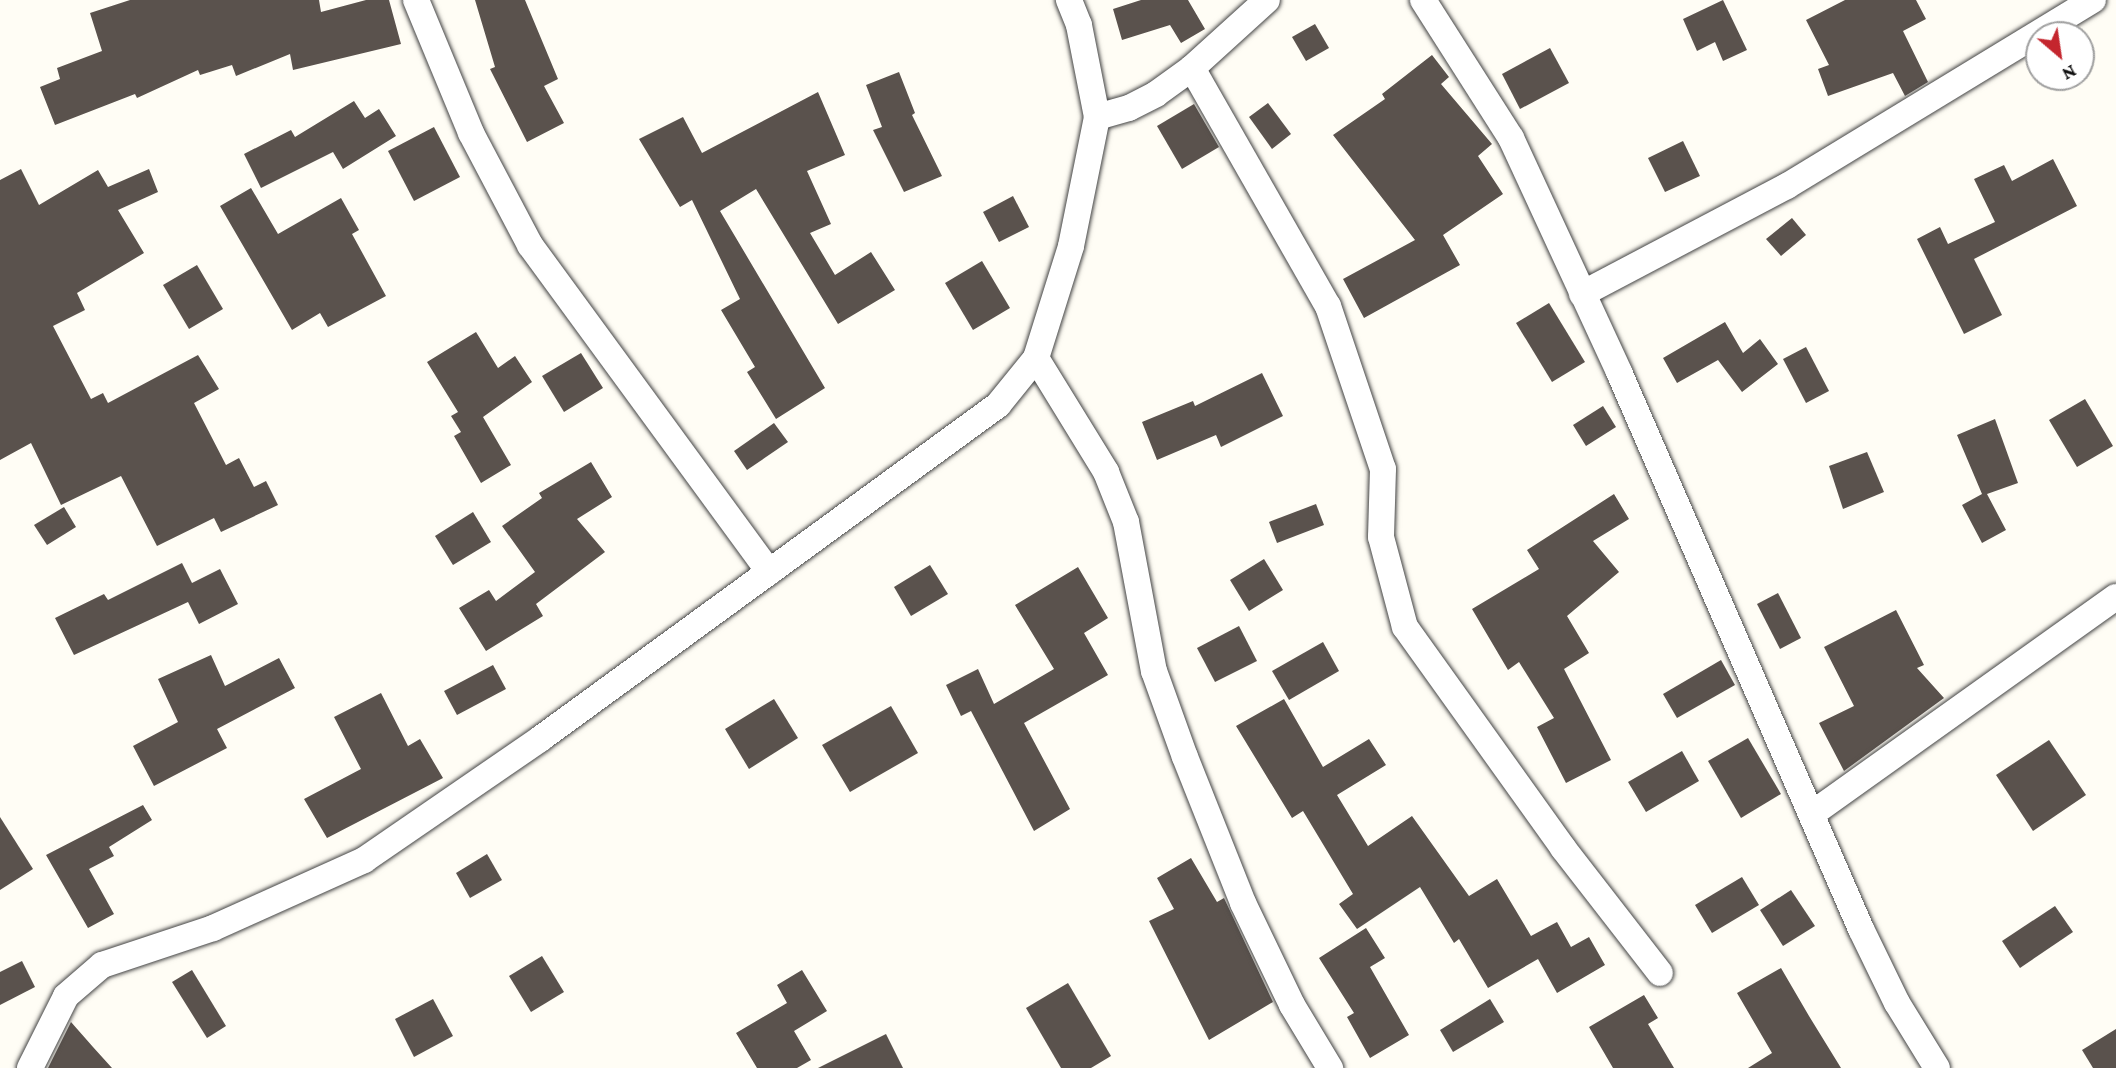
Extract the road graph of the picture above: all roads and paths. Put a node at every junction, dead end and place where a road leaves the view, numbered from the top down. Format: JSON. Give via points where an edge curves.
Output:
{"nodes":[{"id":1,"x":416,"y":0,"type":"edge"},
{"id":2,"x":1069,"y":0,"type":"edge"},
{"id":3,"x":1266,"y":0,"type":"edge"},
{"id":4,"x":1423,"y":0,"type":"edge"},
{"id":5,"x":2094,"y":0,"type":"edge"},
{"id":6,"x":1192,"y":68,"type":"junction"},
{"id":7,"x":1097,"y":117,"type":"junction"},
{"id":8,"x":1583,"y":294,"type":"junction"},
{"id":9,"x":1036,"y":358,"type":"junction"},
{"id":10,"x":769,"y":572,"type":"junction"},
{"id":11,"x":2116,"y":597,"type":"edge"},
{"id":12,"x":1813,"y":813,"type":"junction"},
{"id":13,"x":1660,"y":973,"type":"dead end"},
{"id":14,"x":30,"y":1068,"type":"edge"},
{"id":15,"x":1330,"y":1068,"type":"edge"},
{"id":16,"x":1937,"y":1068,"type":"edge"}],
"edges":[{"from":1,"to":10,"type":"street","via":[[471,132],[530,245]]},
{"from":2,"to":7,"type":"street","via":[[1079,25]]},
{"from":3,"to":6,"type":"street"},
{"from":4,"to":8,"type":"street","via":[[1511,138]]},
{"from":5,"to":8,"type":"street","via":[[1787,186]]},
{"from":6,"to":7,"type":"street","via":[[1129,108]]},
{"from":6,"to":13,"type":"street","via":[[1328,306],[1383,469],[1381,537],[1405,627],[1563,848]]},
{"from":7,"to":9,"type":"street","via":[[1071,246]]},
{"from":8,"to":12,"type":"street"},
{"from":9,"to":10,"type":"street","via":[[998,405]]},
{"from":9,"to":15,"type":"street","via":[[1106,472],[1126,522],[1154,671],[1185,757],[1243,903],[1292,1005]]},
{"from":10,"to":14,"type":"street","via":[[364,860],[213,928],[102,965],[66,996]]},
{"from":11,"to":12,"type":"street"},
{"from":12,"to":16,"type":"street","via":[[1897,1003]]}]}
